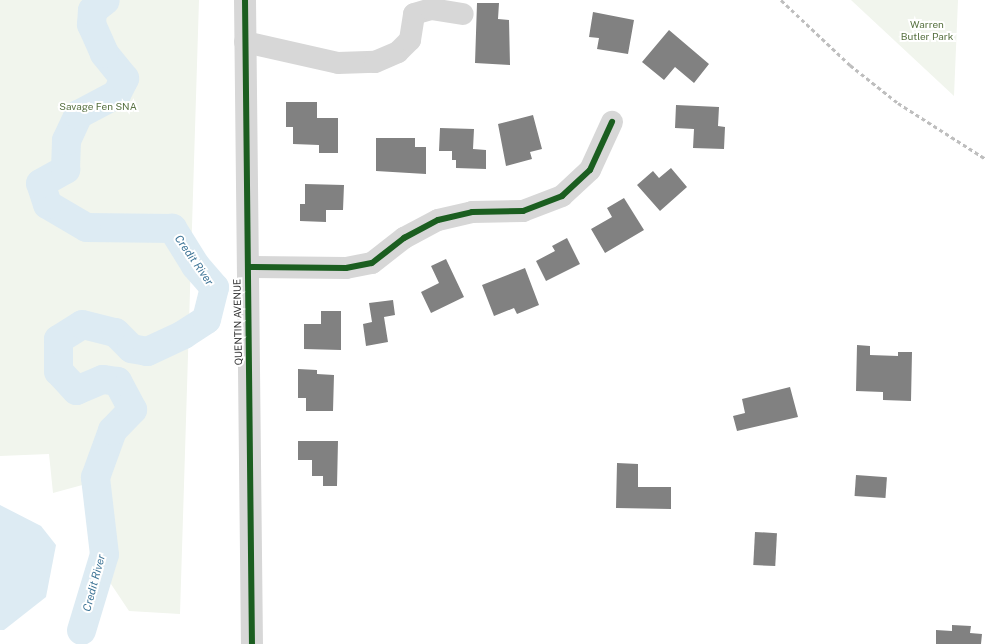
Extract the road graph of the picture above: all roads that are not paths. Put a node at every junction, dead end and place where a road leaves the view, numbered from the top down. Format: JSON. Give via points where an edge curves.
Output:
{"nodes":[{"id":1,"x":245,"y":0,"type":"edge"},
{"id":2,"x":463,"y":14,"type":"dead end"},
{"id":3,"x":245,"y":42,"type":"junction"},
{"id":4,"x":612,"y":122,"type":"dead end"},
{"id":5,"x":248,"y":267,"type":"junction"},
{"id":6,"x":252,"y":644,"type":"edge"}],
"edges":[{"from":1,"to":3,"type":"street","name":"QUENTIN AVENUE"},
{"from":2,"to":3,"type":"street","via":[[431,9],[414,14],[410,40],[398,52],[375,62],[338,63]]},
{"from":3,"to":5,"type":"street","name":"QUENTIN AVENUE"},
{"from":4,"to":5,"type":"street","via":[[590,170],[562,196],[523,211],[472,212],[438,220],[404,238],[372,263],[346,268]]},
{"from":5,"to":6,"type":"street","name":"QUENTIN AVENUE"}]}
